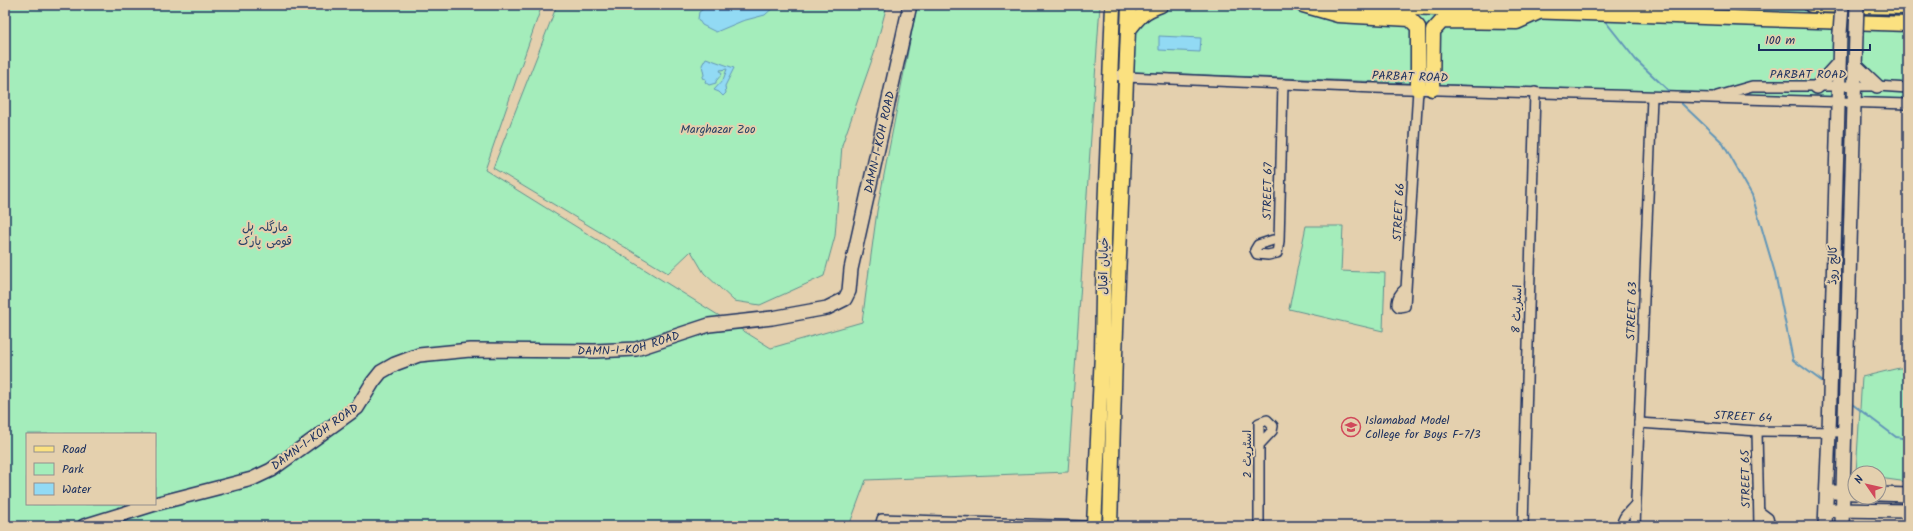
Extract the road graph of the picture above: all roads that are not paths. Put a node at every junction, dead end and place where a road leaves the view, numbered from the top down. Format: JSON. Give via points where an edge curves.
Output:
{"nodes":[{"id":1,"x":910,"y":5,"type":"edge"},
{"id":2,"x":1113,"y":5,"type":"edge"},
{"id":3,"x":1128,"y":5,"type":"edge"},
{"id":4,"x":1161,"y":5,"type":"edge"},
{"id":5,"x":1303,"y":5,"type":"edge"},
{"id":6,"x":1349,"y":5,"type":"edge"},
{"id":7,"x":1811,"y":5,"type":"edge"},
{"id":8,"x":1842,"y":5,"type":"edge"},
{"id":9,"x":1857,"y":5,"type":"edge"},
{"id":10,"x":1908,"y":7,"type":"edge"},
{"id":11,"x":1543,"y":10,"type":"junction"},
{"id":12,"x":1908,"y":24,"type":"edge"},
{"id":13,"x":1128,"y":31,"type":"junction"},
{"id":14,"x":1838,"y":64,"type":"junction"},
{"id":15,"x":1855,"y":65,"type":"junction"},
{"id":16,"x":1110,"y":74,"type":"junction"},
{"id":17,"x":1126,"y":77,"type":"junction"},
{"id":18,"x":1283,"y":84,"type":"junction"},
{"id":19,"x":1854,"y":86,"type":"junction"},
{"id":20,"x":1877,"y":86,"type":"junction"},
{"id":21,"x":1817,"y":87,"type":"junction"},
{"id":22,"x":1838,"y":87,"type":"junction"},
{"id":23,"x":1908,"y":88,"type":"edge"},
{"id":24,"x":1418,"y":89,"type":"junction"},
{"id":25,"x":1432,"y":89,"type":"junction"},
{"id":26,"x":1535,"y":92,"type":"junction"},
{"id":27,"x":1652,"y":96,"type":"junction"},
{"id":28,"x":1710,"y":98,"type":"junction"},
{"id":29,"x":1837,"y":103,"type":"junction"},
{"id":30,"x":1854,"y":103,"type":"junction"},
{"id":31,"x":1908,"y":104,"type":"edge"},
{"id":32,"x":1273,"y":240,"type":"dead end"},
{"id":33,"x":1406,"y":288,"type":"dead end"},
{"id":34,"x":1639,"y":423,"type":"junction"},
{"id":35,"x":1757,"y":431,"type":"junction"},
{"id":36,"x":1829,"y":432,"type":"junction"},
{"id":37,"x":1845,"y":432,"type":"junction"},
{"id":38,"x":1259,"y":444,"type":"dead end"},
{"id":39,"x":1847,"y":465,"type":"edge"},
{"id":40,"x":1827,"y":492,"type":"junction"},
{"id":41,"x":1847,"y":493,"type":"edge"},
{"id":42,"x":1887,"y":494,"type":"edge"},
{"id":43,"x":1908,"y":495,"type":"edge"},
{"id":44,"x":1847,"y":498,"type":"edge"},
{"id":45,"x":156,"y":504,"type":"edge"},
{"id":46,"x":152,"y":505,"type":"edge"},
{"id":47,"x":1634,"y":506,"type":"dead end"},
{"id":48,"x":1825,"y":510,"type":"junction"},
{"id":49,"x":1842,"y":510,"type":"junction"},
{"id":50,"x":1760,"y":512,"type":"dead end"},
{"id":51,"x":1908,"y":512,"type":"edge"},
{"id":52,"x":1020,"y":525,"type":"edge"},
{"id":53,"x":84,"y":526,"type":"edge"},
{"id":54,"x":880,"y":526,"type":"edge"},
{"id":55,"x":1085,"y":526,"type":"edge"},
{"id":56,"x":1094,"y":526,"type":"edge"},
{"id":57,"x":1110,"y":526,"type":"edge"},
{"id":58,"x":1259,"y":526,"type":"edge"},
{"id":59,"x":1523,"y":526,"type":"edge"},
{"id":60,"x":1622,"y":526,"type":"edge"},
{"id":61,"x":1635,"y":526,"type":"edge"},
{"id":62,"x":1759,"y":526,"type":"edge"},
{"id":63,"x":1770,"y":526,"type":"edge"},
{"id":64,"x":1825,"y":526,"type":"edge"},
{"id":65,"x":1842,"y":526,"type":"edge"}],
"edges":[{"from":1,"to":45,"type":"street","name":"DAMN-I-KOH ROAD","via":[[851,269],[849,291],[845,299],[838,304],[814,312],[709,325],[628,350],[450,350],[419,355],[381,372],[358,408],[271,470],[252,479]]},
{"from":2,"to":16,"type":"main road","name":"خیابان اقبال"},
{"from":3,"to":13,"type":"main road","name":"خیابان اقبال"},
{"from":4,"to":13,"type":"main road","via":[[1146,10]]},
{"from":5,"to":24,"type":"main road","via":[[1338,15],[1410,19],[1418,27]]},
{"from":6,"to":11,"type":"main road"},
{"from":7,"to":10,"type":"main road"},
{"from":8,"to":14,"type":"street","name":"کالج روڈ","bridge":true},
{"from":9,"to":15,"type":"street","name":"کالج روڈ","bridge":true},
{"from":11,"to":12,"type":"main road"},
{"from":11,"to":25,"type":"main road","via":[[1517,22],[1442,20],[1433,31]]},
{"from":13,"to":17,"type":"main road","name":"خیابان اقبال"},
{"from":14,"to":21,"type":"street"},
{"from":14,"to":22,"type":"street","name":"کالج روڈ"},
{"from":15,"to":19,"type":"street","name":"کالج روڈ"},
{"from":15,"to":20,"type":"street"},
{"from":16,"to":17,"type":"street","name":"PARBAT ROAD"},
{"from":16,"to":56,"type":"main road","name":"خیابان اقبال"},
{"from":17,"to":18,"type":"street","name":"PARBAT ROAD"},
{"from":17,"to":57,"type":"main road","name":"خیابان اقبال"},
{"from":18,"to":24,"type":"street","name":"PARBAT ROAD"},
{"from":18,"to":32,"type":"street","name":"STREET 67","via":[[1279,241],[1277,253],[1257,254],[1255,250],[1258,245]]},
{"from":19,"to":20,"type":"street","name":"PARBAT ROAD"},
{"from":19,"to":22,"type":"street","name":"PARBAT ROAD"},
{"from":19,"to":30,"type":"street","name":"کالج روڈ"},
{"from":20,"to":23,"type":"street","name":"PARBAT ROAD"},
{"from":21,"to":22,"type":"street","name":"PARBAT ROAD"},
{"from":21,"to":28,"type":"street","name":"PARBAT ROAD","via":[[1752,86]]},
{"from":22,"to":29,"type":"street","name":"کالج روڈ"},
{"from":24,"to":25,"type":"street","name":"PARBAT ROAD"},
{"from":24,"to":33,"type":"street","name":"STREET 66","via":[[1405,306],[1399,307],[1397,300]]},
{"from":25,"to":26,"type":"street","name":"PARBAT ROAD"},
{"from":26,"to":27,"type":"street","name":"PARBAT ROAD"},
{"from":26,"to":59,"type":"street","name":"اسٹریٹ 8"},
{"from":27,"to":28,"type":"street","name":"PARBAT ROAD"},
{"from":27,"to":34,"type":"street","name":"STREET 63"},
{"from":28,"to":29,"type":"street","name":"PARBAT ROAD"},
{"from":29,"to":30,"type":"street","name":"PARBAT ROAD"},
{"from":29,"to":36,"type":"street","name":"کالج روڈ"},
{"from":30,"to":31,"type":"street","name":"PARBAT ROAD"},
{"from":30,"to":37,"type":"street","name":"کالج روڈ"},
{"from":34,"to":35,"type":"street","name":"STREET 64"},
{"from":34,"to":61,"type":"street","name":"STREET 63"},
{"from":35,"to":36,"type":"street","name":"STREET 64"},
{"from":35,"to":62,"type":"street","name":"STREET 65"},
{"from":36,"to":37,"type":"street","name":"STREET 64"},
{"from":36,"to":40,"type":"street","name":"کالج روڈ"},
{"from":37,"to":39,"type":"street","name":"کالج روڈ"},
{"from":38,"to":58,"type":"street","name":"اسٹریٹ 2","via":[[1272,431],[1273,426],[1267,420],[1259,423]]},
{"from":40,"to":41,"type":"street"},
{"from":40,"to":48,"type":"street","name":"کالج روڈ"},
{"from":42,"to":43,"type":"street"},
{"from":44,"to":49,"type":"street","name":"کالج روڈ"},
{"from":46,"to":53,"type":"street","name":"DAMN-I-KOH ROAD"},
{"from":47,"to":60,"type":"street","via":[[1626,515]]},
{"from":48,"to":49,"type":"street"},
{"from":48,"to":64,"type":"street","name":"کالج روڈ"},
{"from":49,"to":51,"type":"street"},
{"from":49,"to":65,"type":"street","name":"کالج روڈ"},
{"from":50,"to":63,"type":"street","name":"STREET 65","via":[[1768,518]]},
{"from":52,"to":54,"type":"street","via":[[882,519]]},
{"from":52,"to":55,"type":"street"}]}
